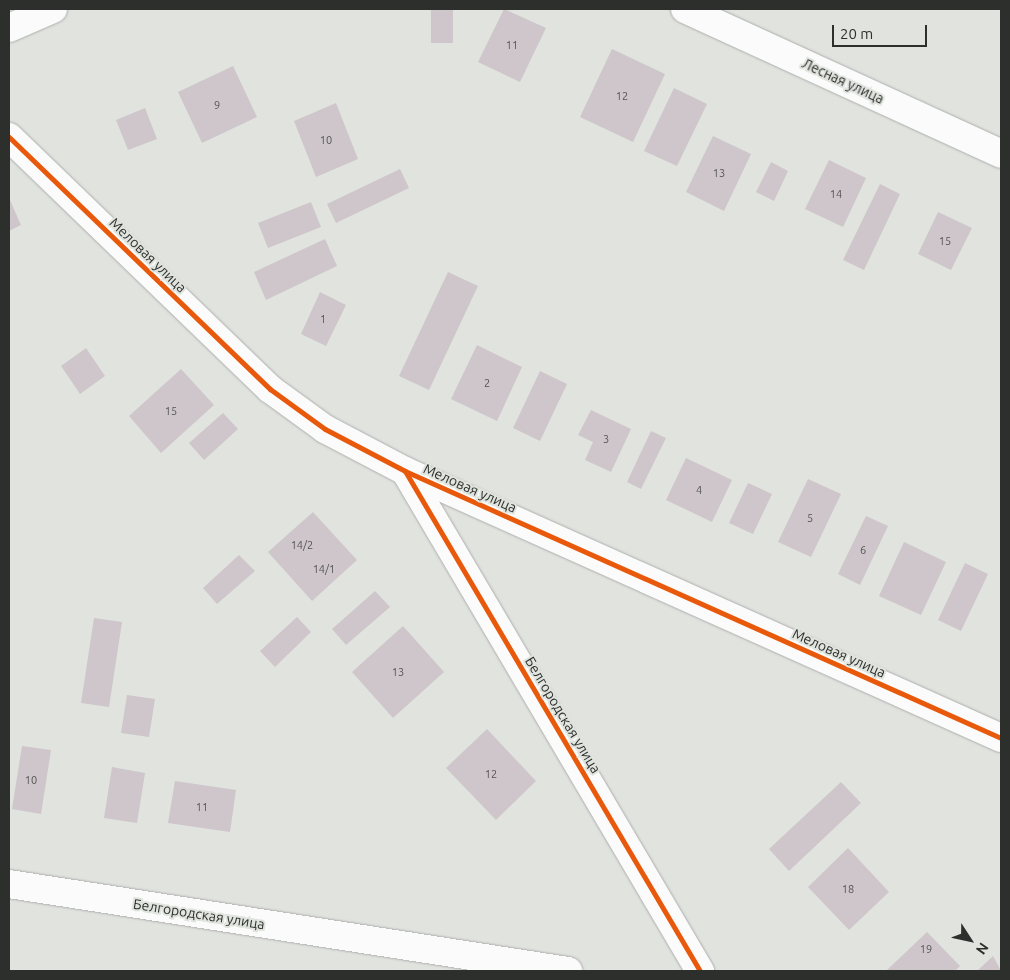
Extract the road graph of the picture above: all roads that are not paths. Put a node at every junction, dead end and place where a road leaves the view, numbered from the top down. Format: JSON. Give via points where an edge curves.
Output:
{"nodes":[{"id":1,"x":53,"y":9,"type":"edge"},
{"id":2,"x":685,"y":9,"type":"edge"},
{"id":3,"x":9,"y":28,"type":"edge"},
{"id":4,"x":9,"y":137,"type":"edge"},
{"id":5,"x":1001,"y":154,"type":"edge"},
{"id":6,"x":405,"y":471,"type":"junction"},
{"id":7,"x":1001,"y":738,"type":"edge"},
{"id":8,"x":9,"y":884,"type":"edge"},
{"id":9,"x":568,"y":971,"type":"edge"},
{"id":10,"x":700,"y":971,"type":"edge"}],
"edges":[{"from":1,"to":3,"type":"street"},
{"from":2,"to":5,"type":"street","name":"Лесная улица"},
{"from":4,"to":6,"type":"street","name":"Меловая улица","via":[[270,389],[325,429]]},
{"from":6,"to":7,"type":"street","name":"Меловая улица"},
{"from":6,"to":10,"type":"street","name":"Белгородская улица"},
{"from":8,"to":9,"type":"street","name":"Белгородская улица"}]}
